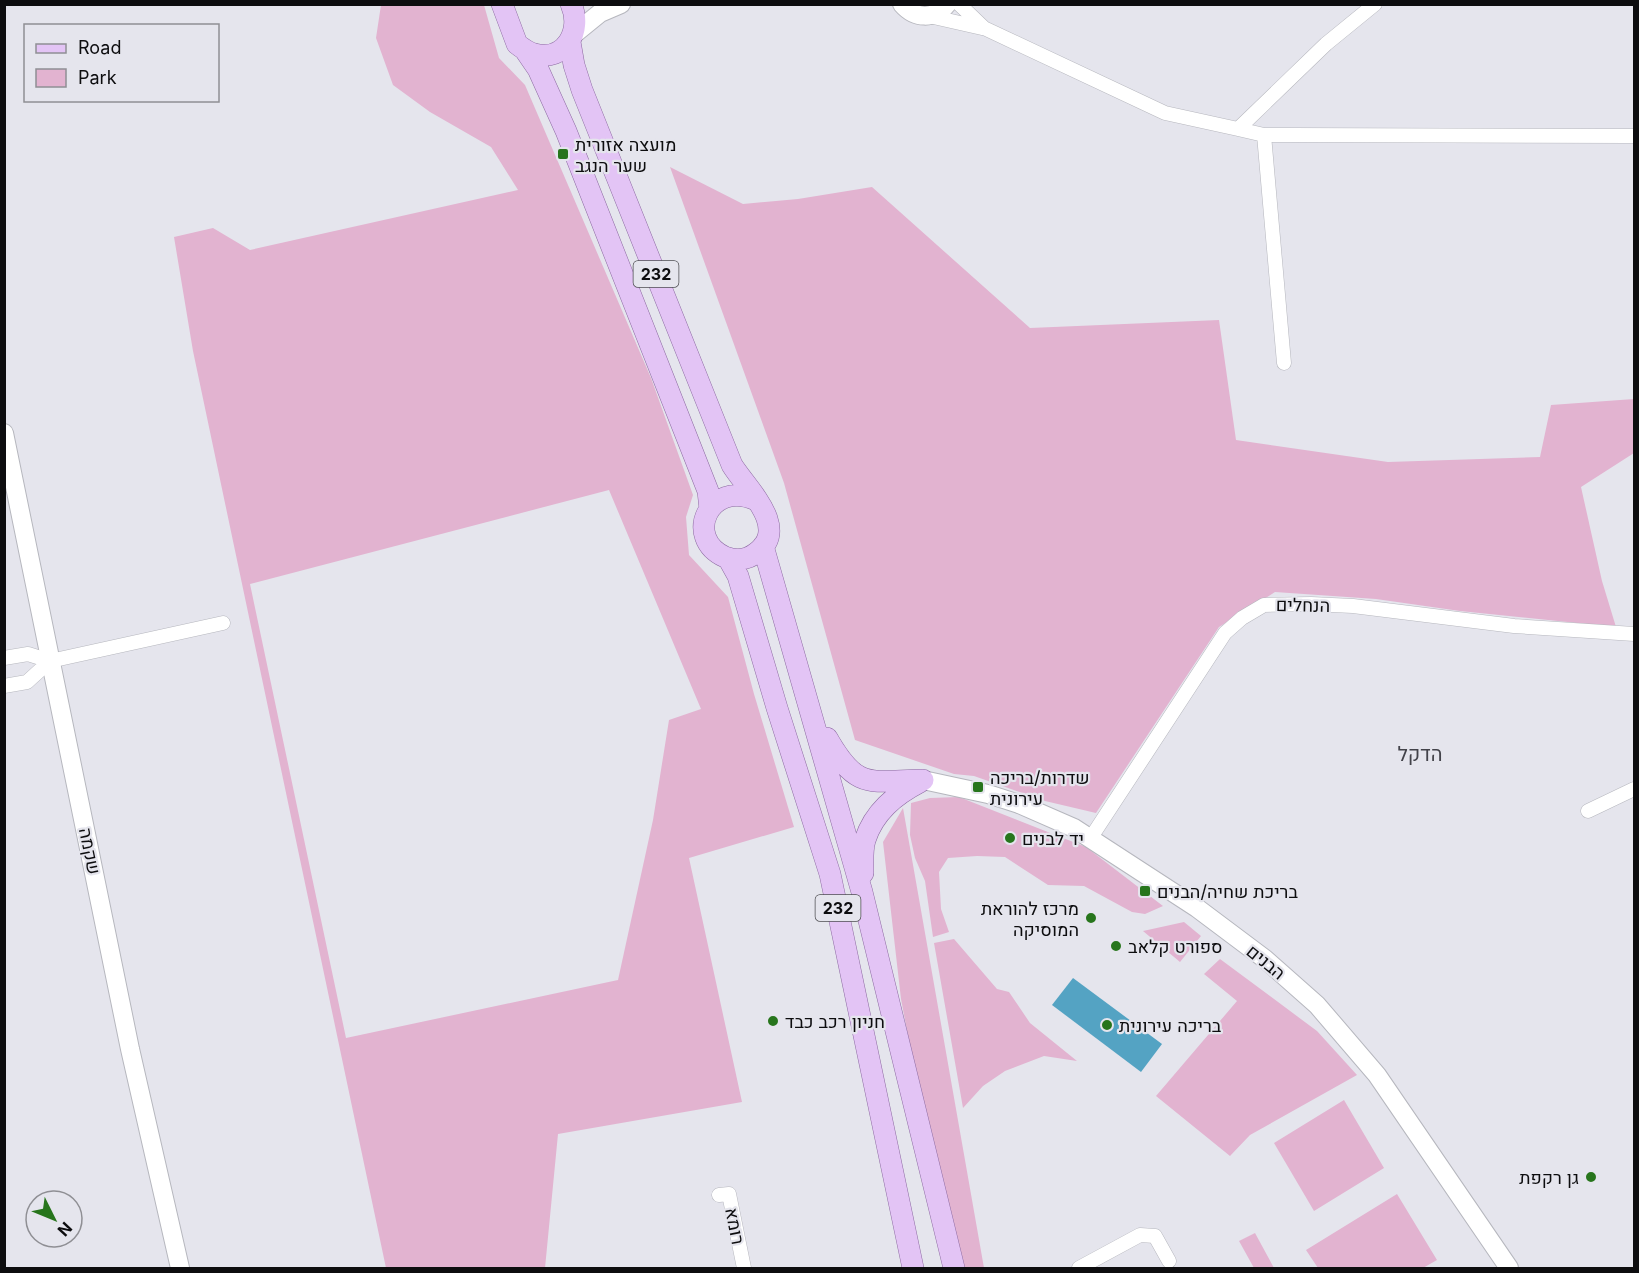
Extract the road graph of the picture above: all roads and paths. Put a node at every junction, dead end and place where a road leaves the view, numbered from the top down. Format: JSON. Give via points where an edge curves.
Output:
{"nodes":[{"id":1,"x":571,"y":4,"type":"edge"},
{"id":2,"x":621,"y":4,"type":"edge"},
{"id":3,"x":891,"y":4,"type":"edge"},
{"id":4,"x":947,"y":4,"type":"edge"},
{"id":5,"x":959,"y":4,"type":"edge"},
{"id":6,"x":1375,"y":4,"type":"edge"},
{"id":7,"x":906,"y":9,"type":"edge"},
{"id":8,"x":509,"y":10,"type":"edge"},
{"id":9,"x":929,"y":16,"type":"junction"},
{"id":10,"x":984,"y":28,"type":"junction"},
{"id":11,"x":572,"y":38,"type":"junction"},
{"id":12,"x":525,"y":50,"type":"junction"},
{"id":13,"x":1238,"y":129,"type":"junction"},
{"id":14,"x":1264,"y":135,"type":"junction"},
{"id":15,"x":1635,"y":136,"type":"edge"},
{"id":16,"x":1284,"y":363,"type":"dead end"},
{"id":17,"x":4,"y":433,"type":"edge"},
{"id":18,"x":756,"y":500,"type":"junction"},
{"id":19,"x":710,"y":509,"type":"junction"},
{"id":20,"x":763,"y":546,"type":"junction"},
{"id":21,"x":728,"y":558,"type":"junction"},
{"id":22,"x":223,"y":624,"type":"dead end"},
{"id":23,"x":1635,"y":634,"type":"edge"},
{"id":24,"x":4,"y":658,"type":"edge"},
{"id":25,"x":50,"y":661,"type":"junction"},
{"id":26,"x":4,"y":686,"type":"edge"},
{"id":27,"x":810,"y":710,"type":"junction"},
{"id":28,"x":923,"y":780,"type":"junction"},
{"id":29,"x":1635,"y":789,"type":"edge"},
{"id":30,"x":1588,"y":811,"type":"dead end"},
{"id":31,"x":1090,"y":839,"type":"junction"},
{"id":32,"x":862,"y":892,"type":"junction"},
{"id":33,"x":719,"y":1195,"type":"dead end"},
{"id":34,"x":1169,"y":1261,"type":"dead end"},
{"id":35,"x":180,"y":1269,"type":"edge"},
{"id":36,"x":744,"y":1269,"type":"edge"},
{"id":37,"x":913,"y":1269,"type":"edge"},
{"id":38,"x":954,"y":1269,"type":"edge"},
{"id":39,"x":1079,"y":1269,"type":"edge"},
{"id":40,"x":1509,"y":1269,"type":"edge"}],
"edges":[{"from":1,"to":11,"type":"main road","number":"232","via":[[576,24]]},
{"from":2,"to":11,"type":"street","via":[[600,13]]},
{"from":3,"to":7,"type":"street"},
{"from":4,"to":9,"type":"street"},
{"from":5,"to":10,"type":"street"},
{"from":6,"to":13,"type":"street","via":[[1326,44]]},
{"from":7,"to":9,"type":"street"},
{"from":8,"to":12,"type":"main road","number":"232","via":[[517,44]]},
{"from":9,"to":10,"type":"street"},
{"from":10,"to":13,"type":"street","via":[[1165,113]]},
{"from":11,"to":12,"type":"main road","via":[[555,53],[534,54]]},
{"from":11,"to":18,"type":"main road","number":"232","via":[[574,65],[582,90],[732,465]]},
{"from":12,"to":19,"type":"main road","number":"232","via":[[538,69],[566,131],[708,491]]},
{"from":13,"to":14,"type":"street"},
{"from":14,"to":15,"type":"street"},
{"from":14,"to":16,"type":"street"},
{"from":17,"to":25,"type":"street","name":"שקמה"},
{"from":18,"to":19,"type":"main road","via":[[734,494]]},
{"from":18,"to":20,"type":"main road","via":[[768,516],[768,536]]},
{"from":19,"to":21,"type":"main road","via":[[704,522],[707,540],[715,552]]},
{"from":20,"to":21,"type":"main road","via":[[746,558]]},
{"from":20,"to":27,"type":"main road","number":"232"},
{"from":21,"to":37,"type":"main road","number":"232","via":[[738,576],[830,874]]},
{"from":22,"to":25,"type":"street"},
{"from":23,"to":31,"type":"street","name":"הנחלים","via":[[1514,626],[1353,606],[1264,605],[1225,633]]},
{"from":24,"to":25,"type":"street","via":[[28,654]]},
{"from":25,"to":26,"type":"street","via":[[27,682]]},
{"from":25,"to":35,"type":"street","name":"שקמה"},
{"from":27,"to":28,"type":"main road","via":[[850,772],[880,782]]},
{"from":27,"to":32,"type":"main road","number":"232"},
{"from":28,"to":31,"type":"street","name":"הבנים","via":[[1019,804]]},
{"from":28,"to":32,"type":"main road","via":[[887,803],[878,815],[864,842]]},
{"from":29,"to":30,"type":"street"},
{"from":31,"to":40,"type":"street","name":"הבנים","via":[[1197,908],[1265,959],[1317,1005],[1377,1075]]},
{"from":32,"to":38,"type":"main road","number":"232"},
{"from":33,"to":36,"type":"street","name":"רומא","via":[[729,1194]]},
{"from":34,"to":39,"type":"street","via":[[1155,1236],[1140,1235]]}]}
